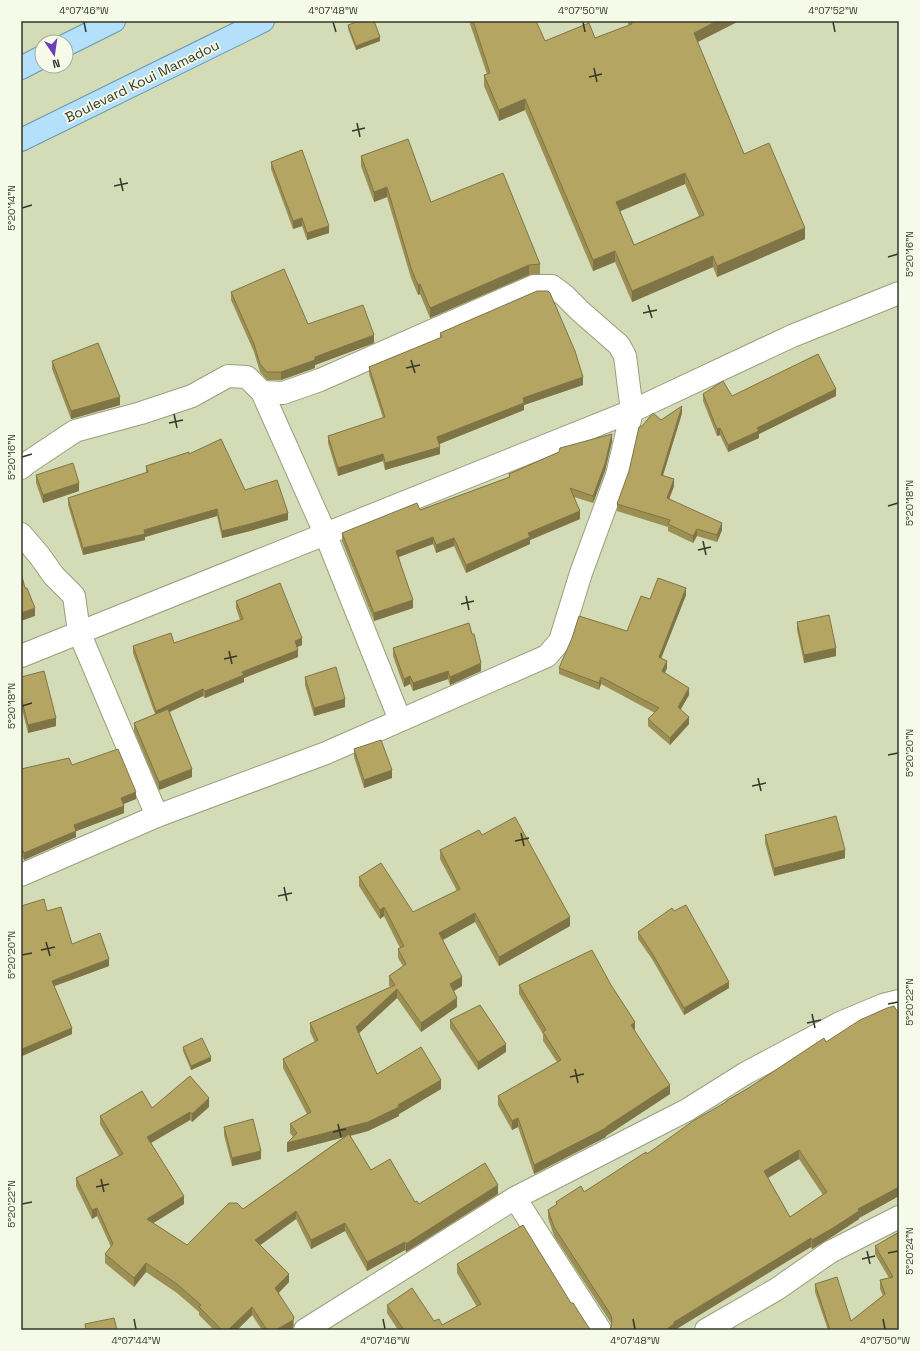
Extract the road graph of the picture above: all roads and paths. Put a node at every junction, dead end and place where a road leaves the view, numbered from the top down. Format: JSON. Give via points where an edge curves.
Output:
{"nodes":[{"id":1,"x":114,"y":21,"type":"edge"},
{"id":2,"x":263,"y":21,"type":"edge"},
{"id":3,"x":74,"y":41,"type":"edge"},
{"id":4,"x":34,"y":61,"type":"edge"},
{"id":5,"x":21,"y":68,"type":"edge"},
{"id":6,"x":21,"y":140,"type":"edge"},
{"id":7,"x":899,"y":293,"type":"edge"},
{"id":8,"x":262,"y":392,"type":"junction"},
{"id":9,"x":632,"y":411,"type":"junction"},
{"id":10,"x":21,"y":468,"type":"edge"},
{"id":11,"x":21,"y":534,"type":"edge"},
{"id":12,"x":325,"y":534,"type":"junction"},
{"id":13,"x":79,"y":632,"type":"junction"},
{"id":14,"x":21,"y":656,"type":"edge"},
{"id":15,"x":400,"y":720,"type":"junction"},
{"id":16,"x":157,"y":816,"type":"junction"},
{"id":17,"x":21,"y":875,"type":"edge"},
{"id":18,"x":899,"y":1000,"type":"edge"},
{"id":19,"x":515,"y":1198,"type":"junction"},
{"id":20,"x":899,"y":1217,"type":"edge"},
{"id":21,"x":305,"y":1330,"type":"edge"},
{"id":22,"x":600,"y":1330,"type":"edge"},
{"id":23,"x":706,"y":1330,"type":"edge"}],
"edges":[{"from":1,"to":3,"type":"main road"},
{"from":2,"to":6,"type":"main road","name":"Boulevard Koui Mamadou"},
{"from":4,"to":5,"type":"main road"},
{"from":7,"to":9,"type":"street","via":[[792,336]]},
{"from":8,"to":9,"type":"street","via":[[283,393],[320,380],[534,286],[552,286],[619,345],[624,356]]},
{"from":8,"to":10,"type":"street","via":[[247,377],[228,376],[192,396],[75,431]]},
{"from":8,"to":12,"type":"street"},
{"from":9,"to":12,"type":"street"},
{"from":9,"to":15,"type":"street","via":[[617,475],[560,641],[547,656]]},
{"from":11,"to":13,"type":"street","via":[[54,576],[74,596]]},
{"from":12,"to":13,"type":"street"},
{"from":12,"to":15,"type":"street"},
{"from":13,"to":14,"type":"street"},
{"from":13,"to":16,"type":"street"},
{"from":15,"to":16,"type":"street","via":[[326,753]]},
{"from":16,"to":17,"type":"street"},
{"from":18,"to":19,"type":"street","via":[[883,1004],[840,1023],[746,1073],[687,1110]]},
{"from":19,"to":21,"type":"street"},
{"from":19,"to":22,"type":"street"},
{"from":20,"to":23,"type":"street","via":[[830,1252],[776,1289]]}]}
